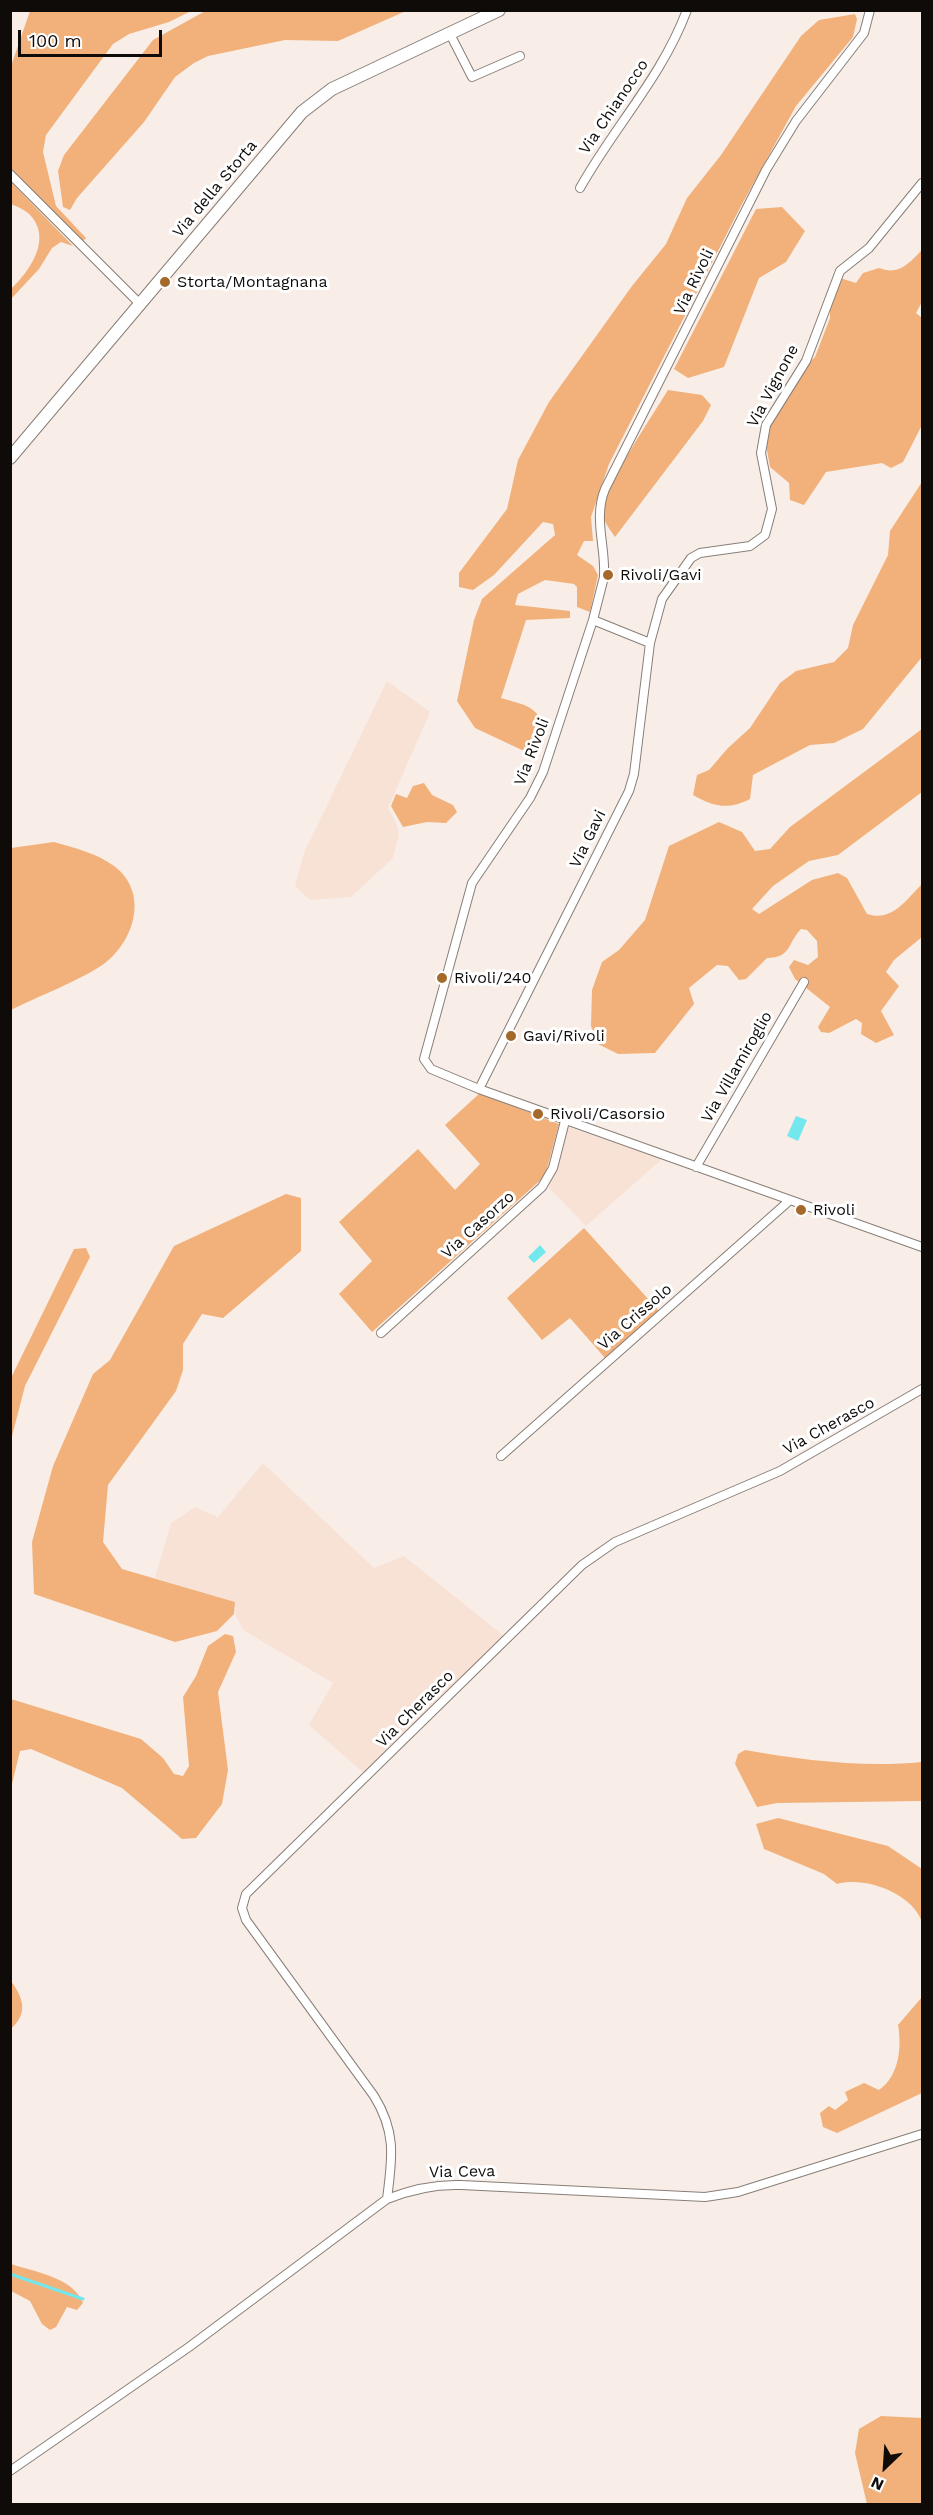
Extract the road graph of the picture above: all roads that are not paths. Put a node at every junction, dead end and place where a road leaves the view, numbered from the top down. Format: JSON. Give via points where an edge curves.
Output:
{"nodes":[{"id":1,"x":499,"y":10,"type":"edge"},
{"id":2,"x":687,"y":10,"type":"edge"},
{"id":3,"x":872,"y":11,"type":"edge"},
{"id":4,"x":450,"y":34,"type":"junction"},
{"id":5,"x":519,"y":56,"type":"dead end"},
{"id":6,"x":10,"y":174,"type":"edge"},
{"id":7,"x":922,"y":183,"type":"edge"},
{"id":8,"x":580,"y":188,"type":"dead end"},
{"id":9,"x":140,"y":304,"type":"junction"},
{"id":10,"x":10,"y":458,"type":"edge"},
{"id":11,"x":593,"y":620,"type":"junction"},
{"id":12,"x":650,"y":643,"type":"junction"},
{"id":13,"x":804,"y":982,"type":"dead end"},
{"id":14,"x":479,"y":1089,"type":"junction"},
{"id":15,"x":565,"y":1121,"type":"junction"},
{"id":16,"x":696,"y":1167,"type":"junction"},
{"id":17,"x":789,"y":1201,"type":"junction"},
{"id":18,"x":922,"y":1247,"type":"edge"},
{"id":19,"x":381,"y":1333,"type":"dead end"},
{"id":20,"x":922,"y":1389,"type":"edge"},
{"id":21,"x":501,"y":1456,"type":"dead end"},
{"id":22,"x":922,"y":2134,"type":"edge"},
{"id":23,"x":387,"y":2199,"type":"junction"},
{"id":24,"x":10,"y":2471,"type":"edge"}],
"edges":[{"from":1,"to":4,"type":"main road","name":"Via della Storta"},
{"from":2,"to":8,"type":"street","name":"Via Chianocco","via":[[658,74]]},
{"from":3,"to":11,"type":"street","name":"Via Rivoli","via":[[864,33],[796,121],[766,170],[606,489],[598,514],[604,577]]},
{"from":4,"to":5,"type":"street","via":[[472,77]]},
{"from":4,"to":9,"type":"main road","name":"Via della Storta","via":[[332,89],[311,104]]},
{"from":6,"to":9,"type":"street"},
{"from":7,"to":12,"type":"street","name":"Via Vignone","via":[[869,248],[840,271],[806,361],[766,425],[761,453],[772,509],[765,535],[750,546],[700,553],[691,558],[662,599]]},
{"from":9,"to":10,"type":"main road","name":"Via della Storta"},
{"from":11,"to":12,"type":"street"},
{"from":11,"to":14,"type":"street","name":"Via Rivoli","via":[[537,786],[472,883],[426,1051],[425,1062],[431,1069]]},
{"from":12,"to":14,"type":"street","name":"Via Gavi","via":[[629,791]]},
{"from":13,"to":16,"type":"street","name":"Via Villamiroglio"},
{"from":14,"to":15,"type":"street","name":"Via Rivoli"},
{"from":15,"to":16,"type":"street","name":"Via Rivoli"},
{"from":15,"to":19,"type":"street","name":"Via Casorzo","via":[[553,1168],[542,1187]]},
{"from":16,"to":17,"type":"street","name":"Via Rivoli"},
{"from":17,"to":18,"type":"street","name":"Via Rivoli"},
{"from":17,"to":21,"type":"street","name":"Via Crissolo"},
{"from":20,"to":23,"type":"street","name":"Via Cherasco","via":[[780,1471],[615,1542],[582,1565],[246,1894],[242,1908],[246,1920],[387,2118],[392,2150]]},
{"from":22,"to":23,"type":"street","name":"Via Ceva","via":[[738,2192],[705,2197],[454,2185],[415,2189]]},
{"from":23,"to":24,"type":"street","name":"Via Ceva","via":[[189,2347]]}]}
